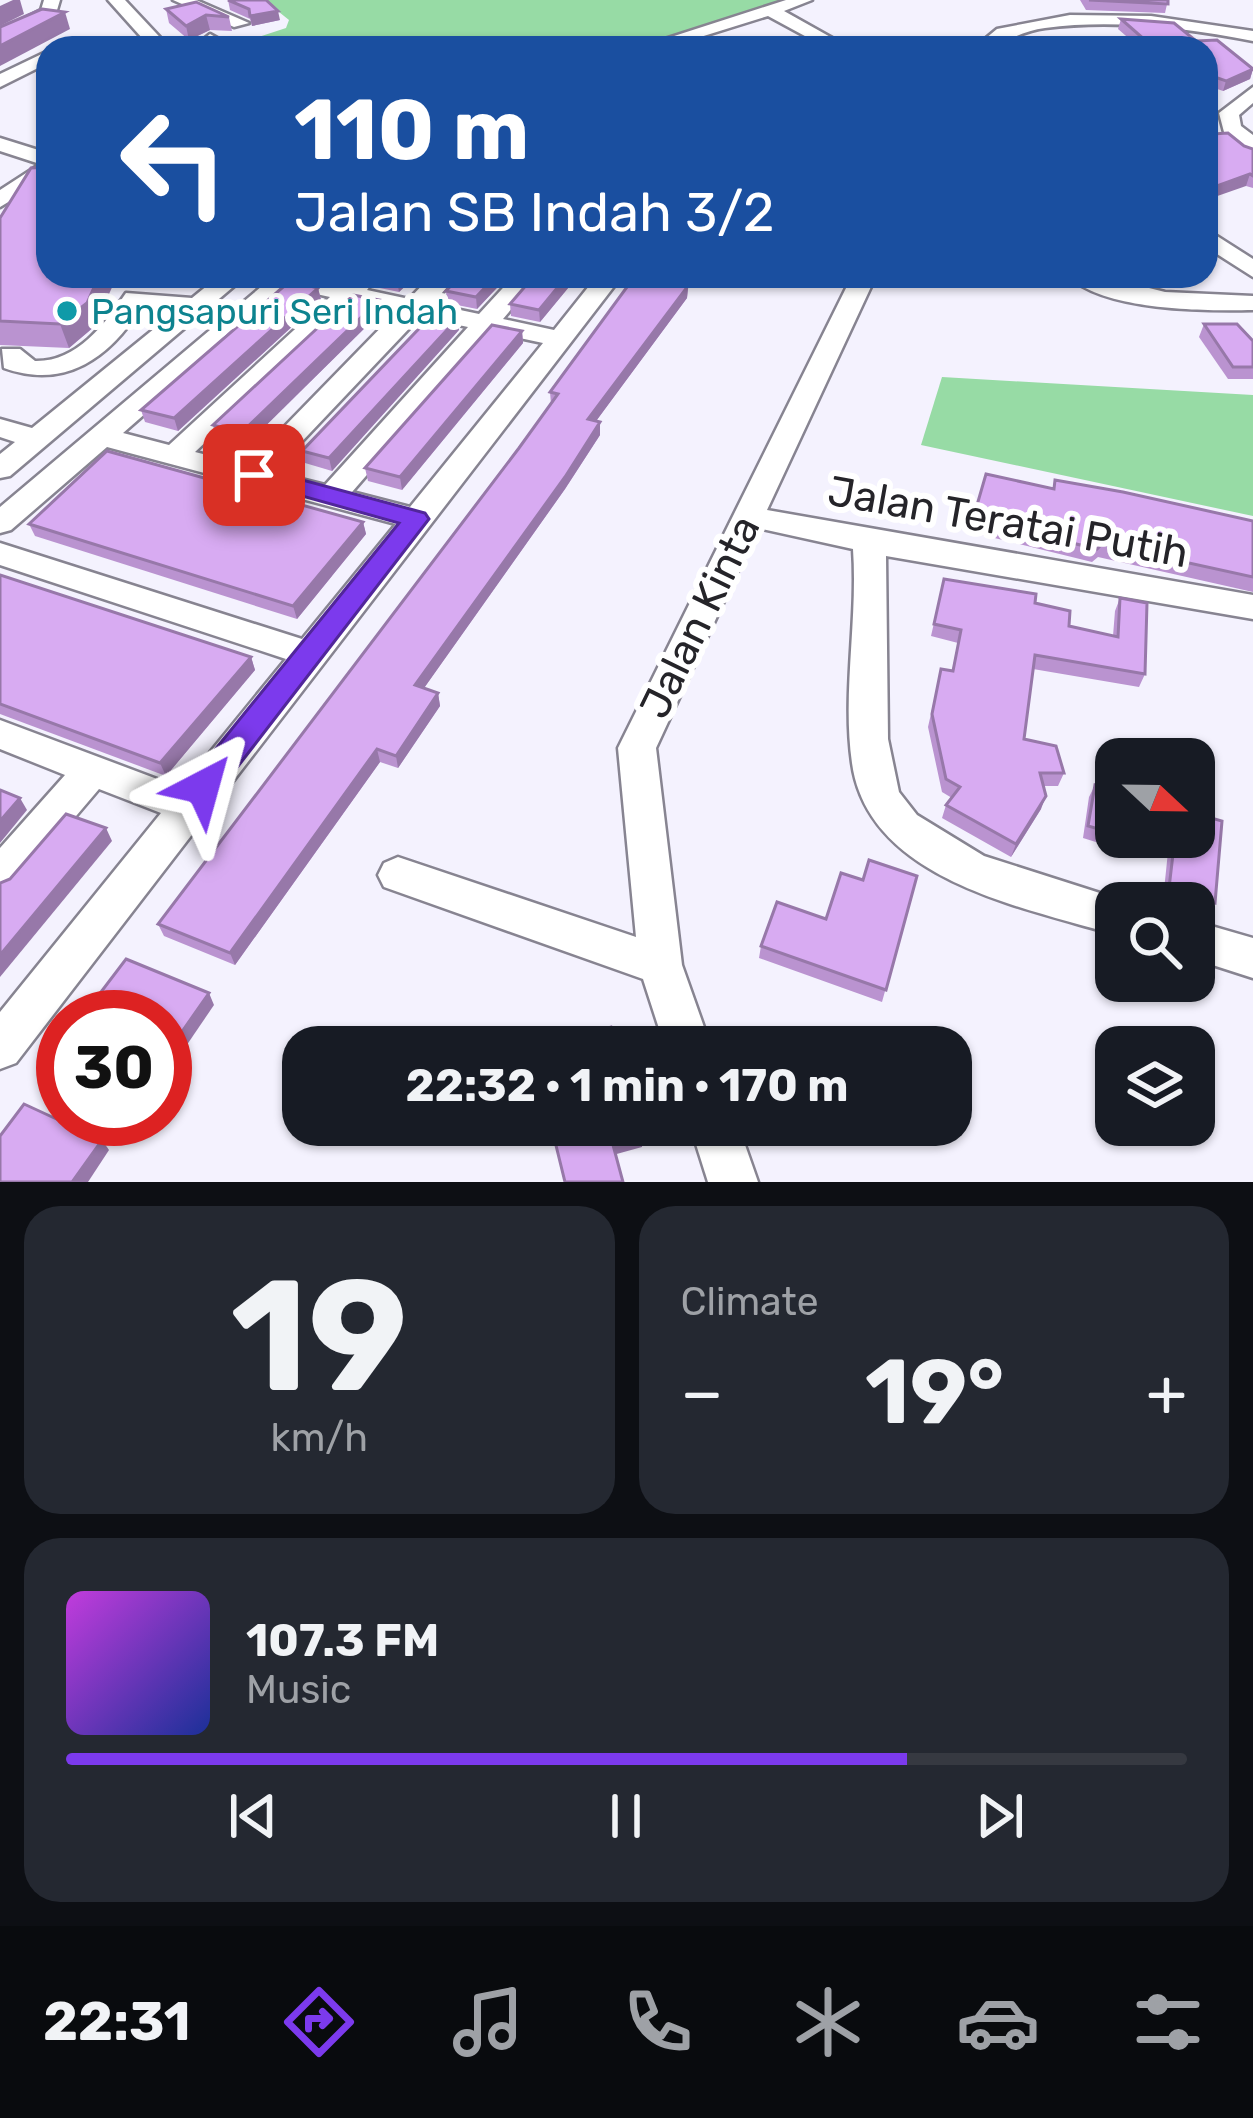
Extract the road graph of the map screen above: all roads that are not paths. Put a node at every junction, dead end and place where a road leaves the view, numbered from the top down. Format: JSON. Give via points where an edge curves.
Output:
{"nodes":[{"id":1,"x":116,"y":0,"type":"edge"},
{"id":2,"x":181,"y":0,"type":"edge"},
{"id":3,"x":804,"y":0,"type":"edge"},
{"id":4,"x":21,"y":4,"type":"dead end"},
{"id":5,"x":52,"y":4,"type":"edge"},
{"id":6,"x":772,"y":12,"type":"junction"},
{"id":7,"x":241,"y":23,"type":"edge"},
{"id":8,"x":6,"y":32,"type":"edge"},
{"id":9,"x":150,"y":36,"type":"edge"},
{"id":10,"x":688,"y":36,"type":"edge"},
{"id":11,"x":818,"y":36,"type":"edge"},
{"id":12,"x":992,"y":36,"type":"edge"},
{"id":13,"x":1253,"y":36,"type":"edge"},
{"id":14,"x":36,"y":62,"type":"edge"},
{"id":15,"x":0,"y":81,"type":"edge"},
{"id":16,"x":1253,"y":93,"type":"edge"},
{"id":17,"x":0,"y":144,"type":"edge"},
{"id":18,"x":1253,"y":146,"type":"edge"},
{"id":19,"x":36,"y":159,"type":"edge"},
{"id":20,"x":36,"y":173,"type":"edge"},
{"id":21,"x":0,"y":200,"type":"edge"},
{"id":22,"x":1218,"y":245,"type":"edge"},
{"id":23,"x":1253,"y":270,"type":"edge"},
{"id":24,"x":138,"y":288,"type":"edge"},
{"id":25,"x":141,"y":288,"type":"edge"},
{"id":26,"x":220,"y":288,"type":"edge"},
{"id":27,"x":275,"y":288,"type":"edge"},
{"id":28,"x":356,"y":288,"type":"edge"},
{"id":29,"x":367,"y":288,"type":"edge"},
{"id":30,"x":434,"y":288,"type":"edge"},
{"id":31,"x":516,"y":288,"type":"edge"},
{"id":32,"x":600,"y":288,"type":"edge"},
{"id":33,"x":858,"y":288,"type":"edge"},
{"id":34,"x":1107,"y":288,"type":"edge"},
{"id":35,"x":1253,"y":303,"type":"edge"},
{"id":36,"x":415,"y":307,"type":"junction"},
{"id":37,"x":192,"y":311,"type":"junction"},
{"id":38,"x":484,"y":322,"type":"junction"},
{"id":39,"x":227,"y":327,"type":"junction"},
{"id":40,"x":560,"y":339,"type":"junction"},
{"id":41,"x":11,"y":355,"type":"dead end"},
{"id":42,"x":0,"y":428,"type":"edge"},
{"id":43,"x":103,"y":437,"type":"junction"},
{"id":44,"x":37,"y":439,"type":"junction"},
{"id":45,"x":175,"y":455,"type":"junction"},
{"id":46,"x":0,"y":469,"type":"edge"},
{"id":47,"x":254,"y":475,"type":"junction"},
{"id":48,"x":331,"y":497,"type":"junction"},
{"id":49,"x":749,"y":516,"type":"junction"},
{"id":50,"x":416,"y":519,"type":"junction"},
{"id":51,"x":0,"y":523,"type":"edge"},
{"id":52,"x":869,"y":546,"type":"junction"},
{"id":53,"x":0,"y":554,"type":"edge"},
{"id":54,"x":1253,"y":607,"type":"edge"},
{"id":55,"x":309,"y":654,"type":"junction"},
{"id":56,"x":0,"y":734,"type":"edge"},
{"id":57,"x":93,"y":770,"type":"junction"},
{"id":58,"x":187,"y":807,"type":"junction"},
{"id":59,"x":0,"y":877,"type":"edge"},
{"id":60,"x":408,"y":879,"type":"dead end"},
{"id":61,"x":1095,"y":909,"type":"edge"},
{"id":62,"x":1215,"y":946,"type":"edge"},
{"id":63,"x":1253,"y":958,"type":"edge"},
{"id":64,"x":660,"y":965,"type":"junction"},
{"id":65,"x":681,"y":1026,"type":"edge"},
{"id":66,"x":0,"y":1047,"type":"edge"},
{"id":67,"x":721,"y":1146,"type":"edge"},
{"id":68,"x":733,"y":1182,"type":"edge"}],
"edges":[{"from":1,"to":9,"type":"street"},
{"from":2,"to":7,"type":"street"},
{"from":3,"to":6,"type":"street"},
{"from":4,"to":5,"type":"street"},
{"from":5,"to":8,"type":"street"},
{"from":6,"to":10,"type":"street"},
{"from":6,"to":11,"type":"street"},
{"from":12,"to":13,"type":"street","via":[[1016,22],[1072,15],[1180,21]]},
{"from":14,"to":15,"type":"street"},
{"from":16,"to":18,"type":"street","via":[[1229,112],[1231,128]]},
{"from":17,"to":19,"type":"street"},
{"from":20,"to":21,"type":"street"},
{"from":22,"to":23,"type":"street"},
{"from":24,"to":41,"type":"street","via":[[116,330],[82,357],[36,370]]},
{"from":25,"to":37,"type":"street"},
{"from":26,"to":37,"type":"street"},
{"from":27,"to":39,"type":"street"},
{"from":28,"to":45,"type":"street"},
{"from":29,"to":36,"type":"street"},
{"from":30,"to":36,"type":"street"},
{"from":31,"to":38,"type":"street"},
{"from":32,"to":40,"type":"street"},
{"from":33,"to":49,"type":"street","name":"Jalan Kinta"},
{"from":34,"to":35,"type":"street","via":[[1179,304]]},
{"from":36,"to":38,"type":"street"},
{"from":36,"to":47,"type":"street"},
{"from":37,"to":39,"type":"street"},
{"from":37,"to":44,"type":"street"},
{"from":38,"to":40,"type":"street"},
{"from":38,"to":48,"type":"street"},
{"from":39,"to":43,"type":"street"},
{"from":40,"to":50,"type":"street"},
{"from":42,"to":44,"type":"street"},
{"from":43,"to":45,"type":"street"},
{"from":43,"to":51,"type":"street"},
{"from":44,"to":46,"type":"street"},
{"from":45,"to":47,"type":"street"},
{"from":47,"to":48,"type":"street"},
{"from":48,"to":50,"type":"street"},
{"from":49,"to":52,"type":"street","name":"Jalan Teratai Putih"},
{"from":49,"to":64,"type":"street","name":"Jalan Kinta","via":[[637,748]]},
{"from":50,"to":55,"type":"street"},
{"from":52,"to":54,"type":"street","name":"Jalan Teratai Putih"},
{"from":52,"to":61,"type":"street","via":[[871,771],[899,823],[945,861]]},
{"from":53,"to":55,"type":"street"},
{"from":55,"to":58,"type":"street"},
{"from":56,"to":57,"type":"street"},
{"from":57,"to":58,"type":"street"},
{"from":57,"to":59,"type":"street"},
{"from":58,"to":66,"type":"street"},
{"from":60,"to":64,"type":"street"},
{"from":62,"to":63,"type":"street"},
{"from":64,"to":65,"type":"street","name":"Jalan Kinta"},
{"from":67,"to":68,"type":"street"}]}
